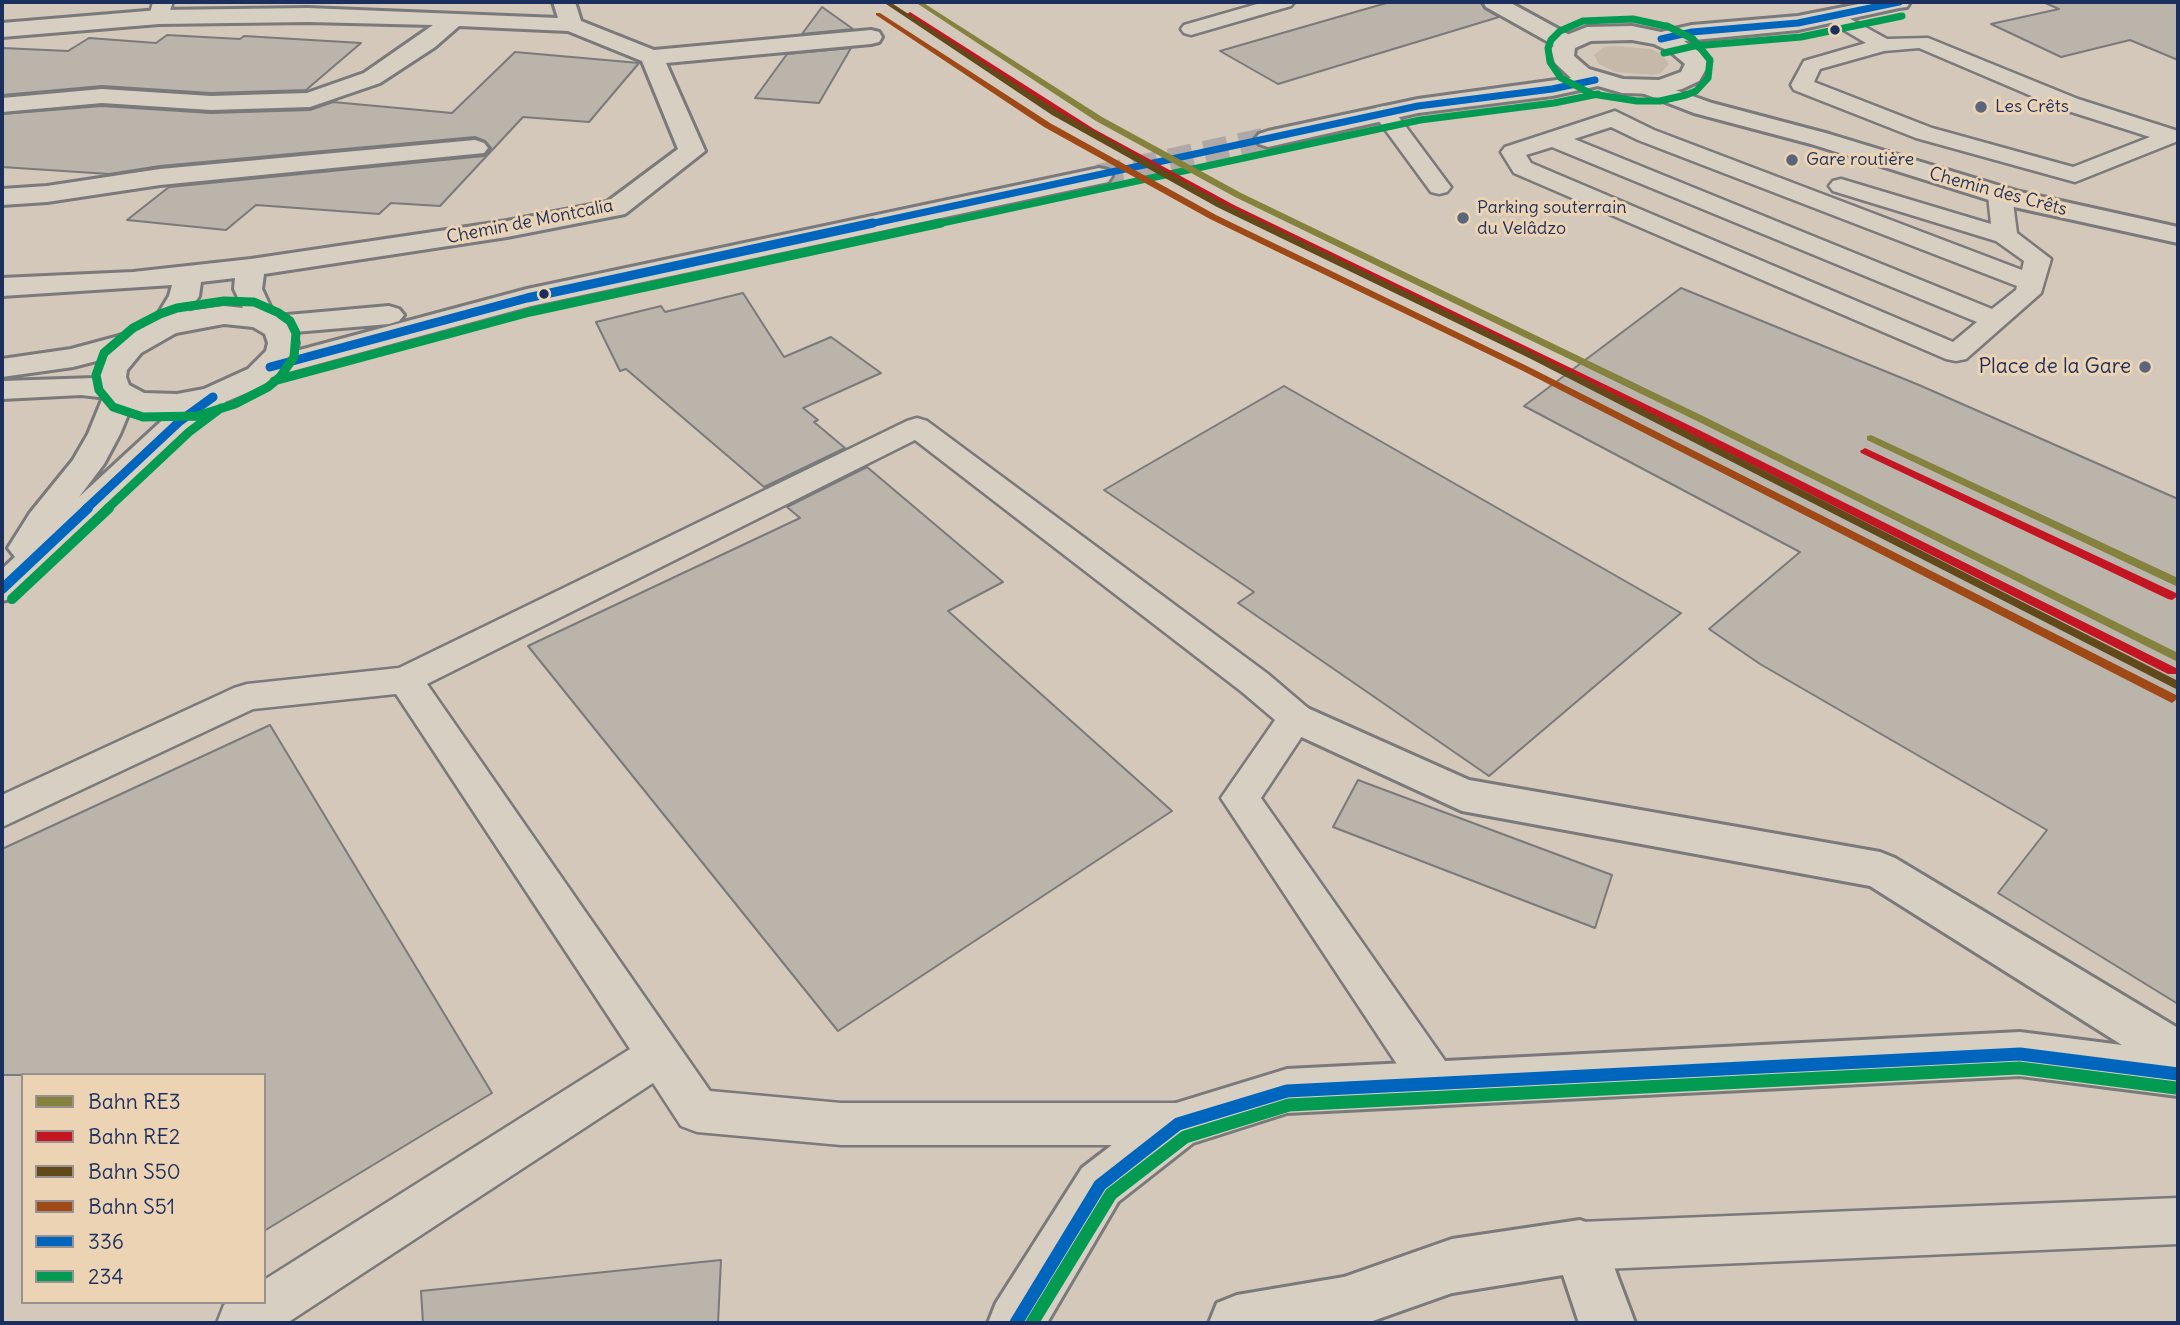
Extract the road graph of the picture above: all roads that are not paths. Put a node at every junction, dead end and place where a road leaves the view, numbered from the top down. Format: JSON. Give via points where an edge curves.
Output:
{"nodes":[{"id":1,"x":1284,"y":2,"type":"edge"},
{"id":2,"x":1494,"y":2,"type":"edge"},
{"id":3,"x":1526,"y":2,"type":"edge"},
{"id":4,"x":1899,"y":2,"type":"edge"},
{"id":5,"x":161,"y":10,"type":"edge"},
{"id":6,"x":567,"y":14,"type":"edge"},
{"id":7,"x":1834,"y":16,"type":"junction"},
{"id":8,"x":453,"y":20,"type":"junction"},
{"id":9,"x":1798,"y":23,"type":"junction"},
{"id":10,"x":1191,"y":29,"type":"dead end"},
{"id":11,"x":2,"y":30,"type":"edge"},
{"id":12,"x":1602,"y":33,"type":"junction"},
{"id":13,"x":870,"y":37,"type":"dead end"},
{"id":14,"x":1661,"y":39,"type":"junction"},
{"id":15,"x":1883,"y":45,"type":"junction"},
{"id":16,"x":1565,"y":51,"type":"junction"},
{"id":17,"x":652,"y":58,"type":"junction"},
{"id":18,"x":1693,"y":66,"type":"junction"},
{"id":19,"x":1604,"y":82,"type":"junction"},
{"id":20,"x":1650,"y":88,"type":"junction"},
{"id":21,"x":2,"y":105,"type":"edge"},
{"id":22,"x":1418,"y":106,"type":"junction"},
{"id":23,"x":1384,"y":113,"type":"junction"},
{"id":24,"x":1606,"y":121,"type":"junction"},
{"id":25,"x":1268,"y":139,"type":"tunnel mouth"},
{"id":26,"x":1553,"y":139,"type":"junction"},
{"id":27,"x":1821,"y":139,"type":"junction"},
{"id":28,"x":475,"y":148,"type":"dead end"},
{"id":29,"x":1099,"y":176,"type":"tunnel mouth"},
{"id":30,"x":1439,"y":187,"type":"dead end"},
{"id":31,"x":2000,"y":195,"type":"junction"},
{"id":32,"x":6,"y":209,"type":"edge"},
{"id":33,"x":2178,"y":235,"type":"edge"},
{"id":34,"x":2005,"y":236,"type":"junction"},
{"id":35,"x":251,"y":268,"type":"junction"},
{"id":36,"x":188,"y":276,"type":"junction"},
{"id":37,"x":2,"y":287,"type":"edge"},
{"id":38,"x":2029,"y":288,"type":"junction"},
{"id":39,"x":527,"y":298,"type":"junction"},
{"id":40,"x":1996,"y":320,"type":"junction"},
{"id":41,"x":267,"y":322,"type":"junction"},
{"id":42,"x":153,"y":333,"type":"junction"},
{"id":43,"x":270,"y":367,"type":"junction"},
{"id":44,"x":2,"y":368,"type":"edge"},
{"id":45,"x":2,"y":391,"type":"edge"},
{"id":46,"x":118,"y":392,"type":"junction"},
{"id":47,"x":213,"y":397,"type":"junction"},
{"id":48,"x":4,"y":587,"type":"edge"},
{"id":49,"x":405,"y":680,"type":"junction"},
{"id":50,"x":1296,"y":718,"type":"junction"},
{"id":51,"x":2,"y":812,"type":"edge"},
{"id":52,"x":659,"y":1055,"type":"junction"},
{"id":53,"x":2178,"y":1055,"type":"edge"},
{"id":54,"x":2178,"y":1074,"type":"edge"},
{"id":55,"x":1434,"y":1082,"type":"junction"},
{"id":56,"x":1178,"y":1124,"type":"junction"},
{"id":57,"x":2178,"y":1221,"type":"edge"},
{"id":58,"x":1580,"y":1246,"type":"junction"},
{"id":59,"x":1330,"y":1314,"type":"edge"},
{"id":60,"x":242,"y":1323,"type":"edge"},
{"id":61,"x":1016,"y":1323,"type":"edge"},
{"id":62,"x":1237,"y":1323,"type":"edge"},
{"id":63,"x":1607,"y":1323,"type":"edge"}],
"edges":[{"from":1,"to":10,"type":"lane"},
{"from":2,"to":16,"type":"street"},
{"from":3,"to":12,"type":"street"},
{"from":4,"to":7,"type":"street"},
{"from":5,"to":8,"type":"street"},
{"from":5,"to":11,"type":"street"},
{"from":6,"to":8,"type":"street"},
{"from":6,"to":17,"type":"street"},
{"from":7,"to":9,"type":"street"},
{"from":7,"to":15,"type":"lane"},
{"from":8,"to":21,"type":"street","via":[[372,78],[310,100],[211,103],[102,96]]},
{"from":9,"to":14,"type":"street"},
{"from":9,"to":18,"type":"street"},
{"from":12,"to":14,"type":"street"},
{"from":12,"to":16,"type":"street","via":[[1580,37]]},
{"from":13,"to":17,"type":"street"},
{"from":14,"to":18,"type":"street","name":"Chemin des Crêts","via":[[1679,47]]},
{"from":15,"to":15,"type":"lane","via":[[1922,42],[2070,104],[2171,136],[2074,175],[1924,133],[1802,85],[1811,65]]},
{"from":16,"to":19,"type":"street","via":[[1574,70]]},
{"from":16,"to":22,"type":"street"},
{"from":17,"to":35,"type":"street","name":"Chemin de Montcalia","via":[[692,151],[616,208]]},
{"from":18,"to":20,"type":"street","via":[[1675,84]]},
{"from":18,"to":27,"type":"street","name":"Chemin des Crêts"},
{"from":19,"to":20,"type":"street"},
{"from":19,"to":22,"type":"street"},
{"from":19,"to":24,"type":"lane"},
{"from":20,"to":27,"type":"street","name":"Chemin des Crêts"},
{"from":22,"to":23,"type":"street"},
{"from":23,"to":25,"type":"street"},
{"from":23,"to":30,"type":"lane"},
{"from":24,"to":26,"type":"lane"},
{"from":24,"to":34,"type":"lane"},
{"from":24,"to":38,"type":"lane"},
{"from":26,"to":40,"type":"lane"},
{"from":26,"to":40,"type":"lane","via":[[1513,152],[1522,167],[1956,353]]},
{"from":27,"to":31,"type":"street","name":"Chemin des Crêts"},
{"from":28,"to":32,"type":"street","via":[[160,177],[47,194]]},
{"from":29,"to":39,"type":"street"},
{"from":31,"to":33,"type":"street","name":"Chemin des Crêts"},
{"from":31,"to":34,"type":"lane"},
{"from":34,"to":38,"type":"lane","via":[[2038,259]]},
{"from":35,"to":36,"type":"street","name":"Chemin de Montcalia"},
{"from":35,"to":41,"type":"street","via":[[248,289]]},
{"from":36,"to":37,"type":"street","name":"Chemin de Montcalia"},
{"from":36,"to":42,"type":"street","via":[[184,296]]},
{"from":38,"to":40,"type":"lane"},
{"from":39,"to":41,"type":"street","via":[[398,314]]},
{"from":39,"to":43,"type":"street"},
{"from":41,"to":42,"type":"street","via":[[225,315]]},
{"from":41,"to":43,"type":"street","via":[[279,330],[283,344]]},
{"from":42,"to":44,"type":"street","via":[[73,358]]},
{"from":42,"to":46,"type":"street","via":[[115,362],[110,377]]},
{"from":43,"to":47,"type":"street","via":[[246,384]]},
{"from":45,"to":46,"type":"street","via":[[81,386]]},
{"from":46,"to":47,"type":"street","via":[[159,404]]},
{"from":46,"to":48,"type":"street","via":[[104,434],[87,464],[42,521]]},
{"from":47,"to":48,"type":"street","via":[[180,421]]},
{"from":49,"to":50,"type":"lane","via":[[917,427]]},
{"from":49,"to":51,"type":"lane","via":[[247,697]]},
{"from":49,"to":52,"type":"lane"},
{"from":50,"to":53,"type":"street","via":[[1462,795],[1880,870]]},
{"from":50,"to":55,"type":"lane","via":[[1240,799]]},
{"from":52,"to":56,"type":"lane","via":[[697,1111],[841,1124]]},
{"from":52,"to":60,"type":"lane"},
{"from":54,"to":55,"type":"street","via":[[2020,1054]]},
{"from":55,"to":56,"type":"street","via":[[1287,1091]]},
{"from":56,"to":61,"type":"street","via":[[1100,1185]]},
{"from":57,"to":58,"type":"lane"},
{"from":58,"to":59,"type":"street","via":[[1452,1266]]},
{"from":58,"to":63,"type":"street"},
{"from":59,"to":62,"type":"street"}]}
